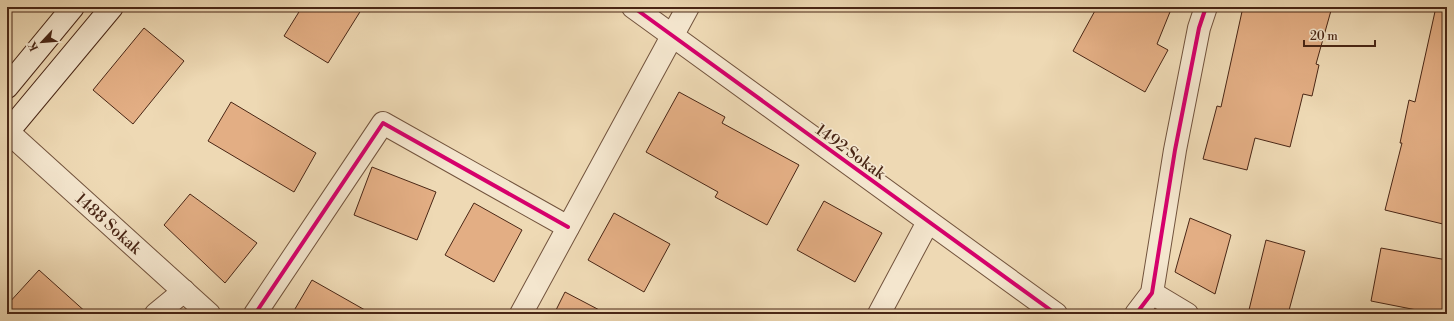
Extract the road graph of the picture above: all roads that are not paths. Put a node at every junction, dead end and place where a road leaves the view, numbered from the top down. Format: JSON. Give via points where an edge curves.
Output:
{"nodes":[{"id":1,"x":73,"y":7,"type":"edge"},
{"id":2,"x":112,"y":7,"type":"edge"},
{"id":3,"x":633,"y":7,"type":"edge"},
{"id":4,"x":688,"y":7,"type":"edge"},
{"id":5,"x":1206,"y":7,"type":"edge"},
{"id":6,"x":673,"y":36,"type":"junction"},
{"id":7,"x":7,"y":87,"type":"edge"},
{"id":8,"x":7,"y":132,"type":"edge"},
{"id":9,"x":928,"y":222,"type":"junction"},
{"id":10,"x":568,"y":227,"type":"junction"},
{"id":11,"x":184,"y":291,"type":"junction"},
{"id":12,"x":1152,"y":293,"type":"junction"},
{"id":13,"x":156,"y":314,"type":"edge"},
{"id":14,"x":209,"y":314,"type":"edge"},
{"id":15,"x":255,"y":314,"type":"edge"},
{"id":16,"x":521,"y":314,"type":"edge"},
{"id":17,"x":879,"y":314,"type":"edge"},
{"id":18,"x":1056,"y":314,"type":"edge"},
{"id":19,"x":1136,"y":314,"type":"edge"},
{"id":20,"x":1187,"y":314,"type":"edge"}],
"edges":[{"from":1,"to":7,"type":"street"},
{"from":2,"to":8,"type":"street"},
{"from":3,"to":6,"type":"street","name":"1492 Sokak"},
{"from":4,"to":6,"type":"street"},
{"from":5,"to":12,"type":"street","via":[[1199,28],[1175,150]]},
{"from":6,"to":9,"type":"street","name":"1492 Sokak"},
{"from":6,"to":10,"type":"street"},
{"from":8,"to":11,"type":"street","name":"1488 Sokak"},
{"from":9,"to":17,"type":"street"},
{"from":9,"to":18,"type":"street","name":"1492 Sokak"},
{"from":10,"to":15,"type":"street","via":[[383,122]]},
{"from":10,"to":16,"type":"street"},
{"from":11,"to":13,"type":"street"},
{"from":11,"to":14,"type":"street","name":"1488 Sokak"},
{"from":12,"to":19,"type":"street"},
{"from":12,"to":20,"type":"street"}]}
